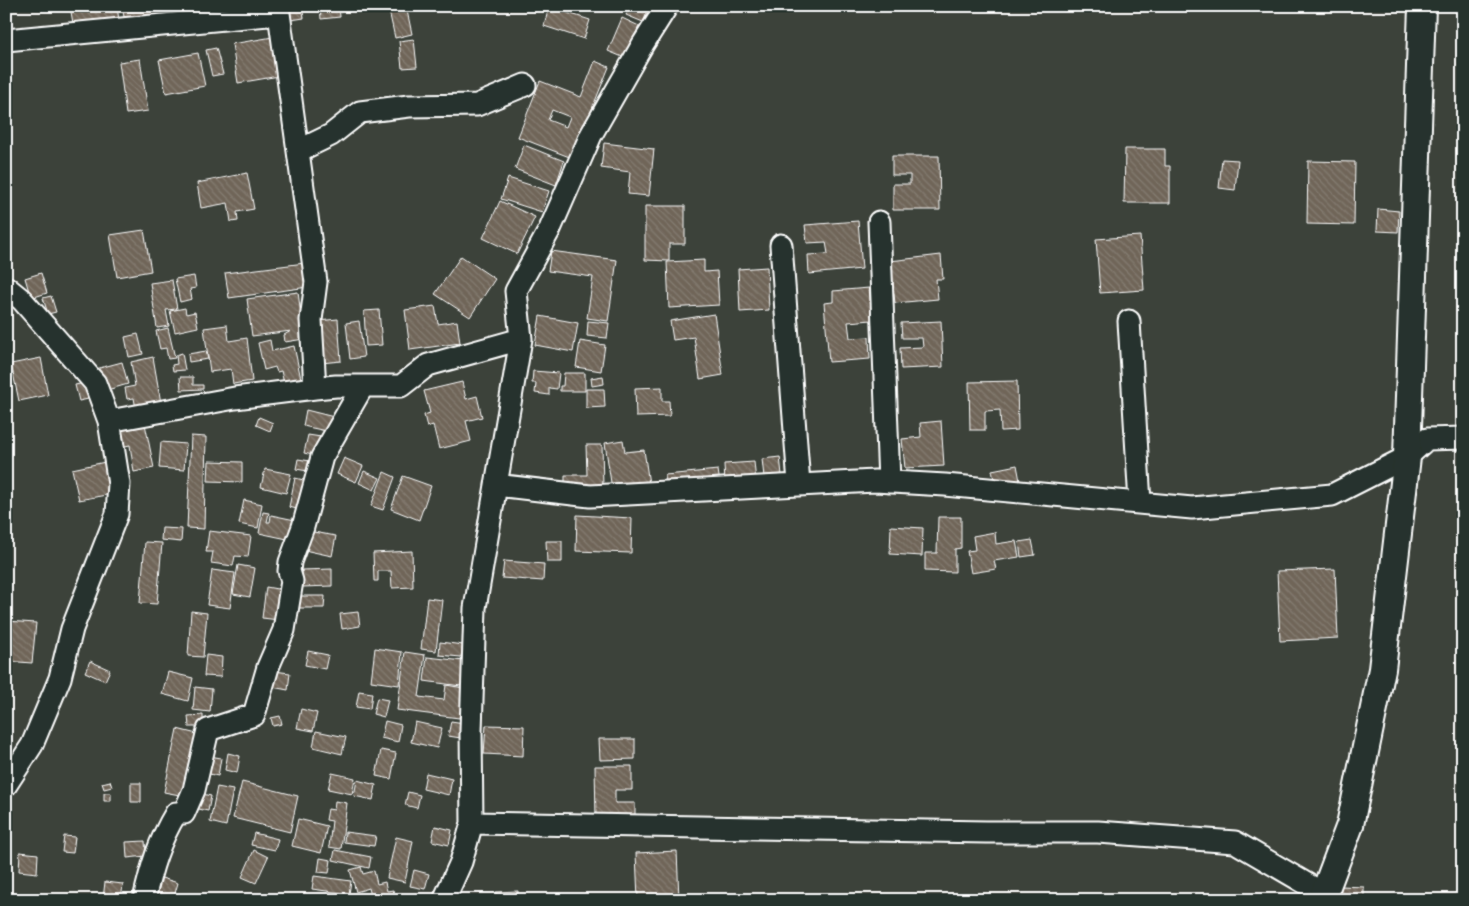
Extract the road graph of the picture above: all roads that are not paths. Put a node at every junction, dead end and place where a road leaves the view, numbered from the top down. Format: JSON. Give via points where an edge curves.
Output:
{"nodes":[{"id":1,"x":667,"y":6,"type":"edge"},
{"id":2,"x":1422,"y":6,"type":"edge"},
{"id":3,"x":278,"y":10,"type":"edge"},
{"id":4,"x":6,"y":40,"type":"edge"},
{"id":5,"x":525,"y":85,"type":"dead end"},
{"id":6,"x":298,"y":151,"type":"junction"},
{"id":7,"x":880,"y":222,"type":"dead end"},
{"id":8,"x":781,"y":245,"type":"dead end"},
{"id":9,"x":6,"y":287,"type":"edge"},
{"id":10,"x":1129,"y":321,"type":"dead end"},
{"id":11,"x":522,"y":339,"type":"junction"},
{"id":12,"x":363,"y":386,"type":"junction"},
{"id":13,"x":315,"y":388,"type":"junction"},
{"id":14,"x":109,"y":421,"type":"junction"},
{"id":15,"x":1463,"y":438,"type":"edge"},
{"id":16,"x":1407,"y":457,"type":"junction"},
{"id":17,"x":889,"y":482,"type":"junction"},
{"id":18,"x":800,"y":484,"type":"junction"},
{"id":19,"x":496,"y":485,"type":"junction"},
{"id":20,"x":1140,"y":503,"type":"junction"},
{"id":21,"x":6,"y":785,"type":"edge"},
{"id":22,"x":472,"y":822,"type":"junction"},
{"id":23,"x":1324,"y":897,"type":"edge"},
{"id":24,"x":144,"y":900,"type":"edge"},
{"id":25,"x":444,"y":900,"type":"edge"}],
"edges":[{"from":1,"to":11,"type":"street","via":[[591,135],[550,229],[516,291]]},
{"from":2,"to":16,"type":"street"},
{"from":3,"to":4,"type":"street"},
{"from":3,"to":6,"type":"street"},
{"from":5,"to":6,"type":"street","via":[[477,105],[409,106],[360,112],[331,135]]},
{"from":6,"to":13,"type":"street","via":[[316,282],[311,320]]},
{"from":7,"to":17,"type":"street"},
{"from":8,"to":18,"type":"street"},
{"from":9,"to":14,"type":"street","via":[[22,300],[95,383]]},
{"from":10,"to":20,"type":"street"},
{"from":11,"to":12,"type":"street","via":[[428,365],[401,386]]},
{"from":11,"to":19,"type":"street"},
{"from":12,"to":13,"type":"street"},
{"from":12,"to":24,"type":"street","via":[[322,457],[290,562],[292,580],[284,630],[268,667],[254,715],[208,730],[194,790],[184,813],[176,813],[163,835]]},
{"from":13,"to":14,"type":"street","via":[[235,398]]},
{"from":14,"to":21,"type":"street","via":[[119,484],[117,514],[72,629],[60,678],[32,745]]},
{"from":15,"to":16,"type":"street","via":[[1426,439]]},
{"from":16,"to":20,"type":"street","via":[[1332,495],[1192,508]]},
{"from":16,"to":23,"type":"street","via":[[1379,687],[1350,825]]},
{"from":17,"to":18,"type":"street"},
{"from":17,"to":20,"type":"street"},
{"from":18,"to":19,"type":"street","via":[[590,496]]},
{"from":19,"to":22,"type":"street","via":[[475,608]]},
{"from":22,"to":23,"type":"street","via":[[1098,832],[1234,842]]},
{"from":22,"to":25,"type":"street","via":[[461,862]]}]}
